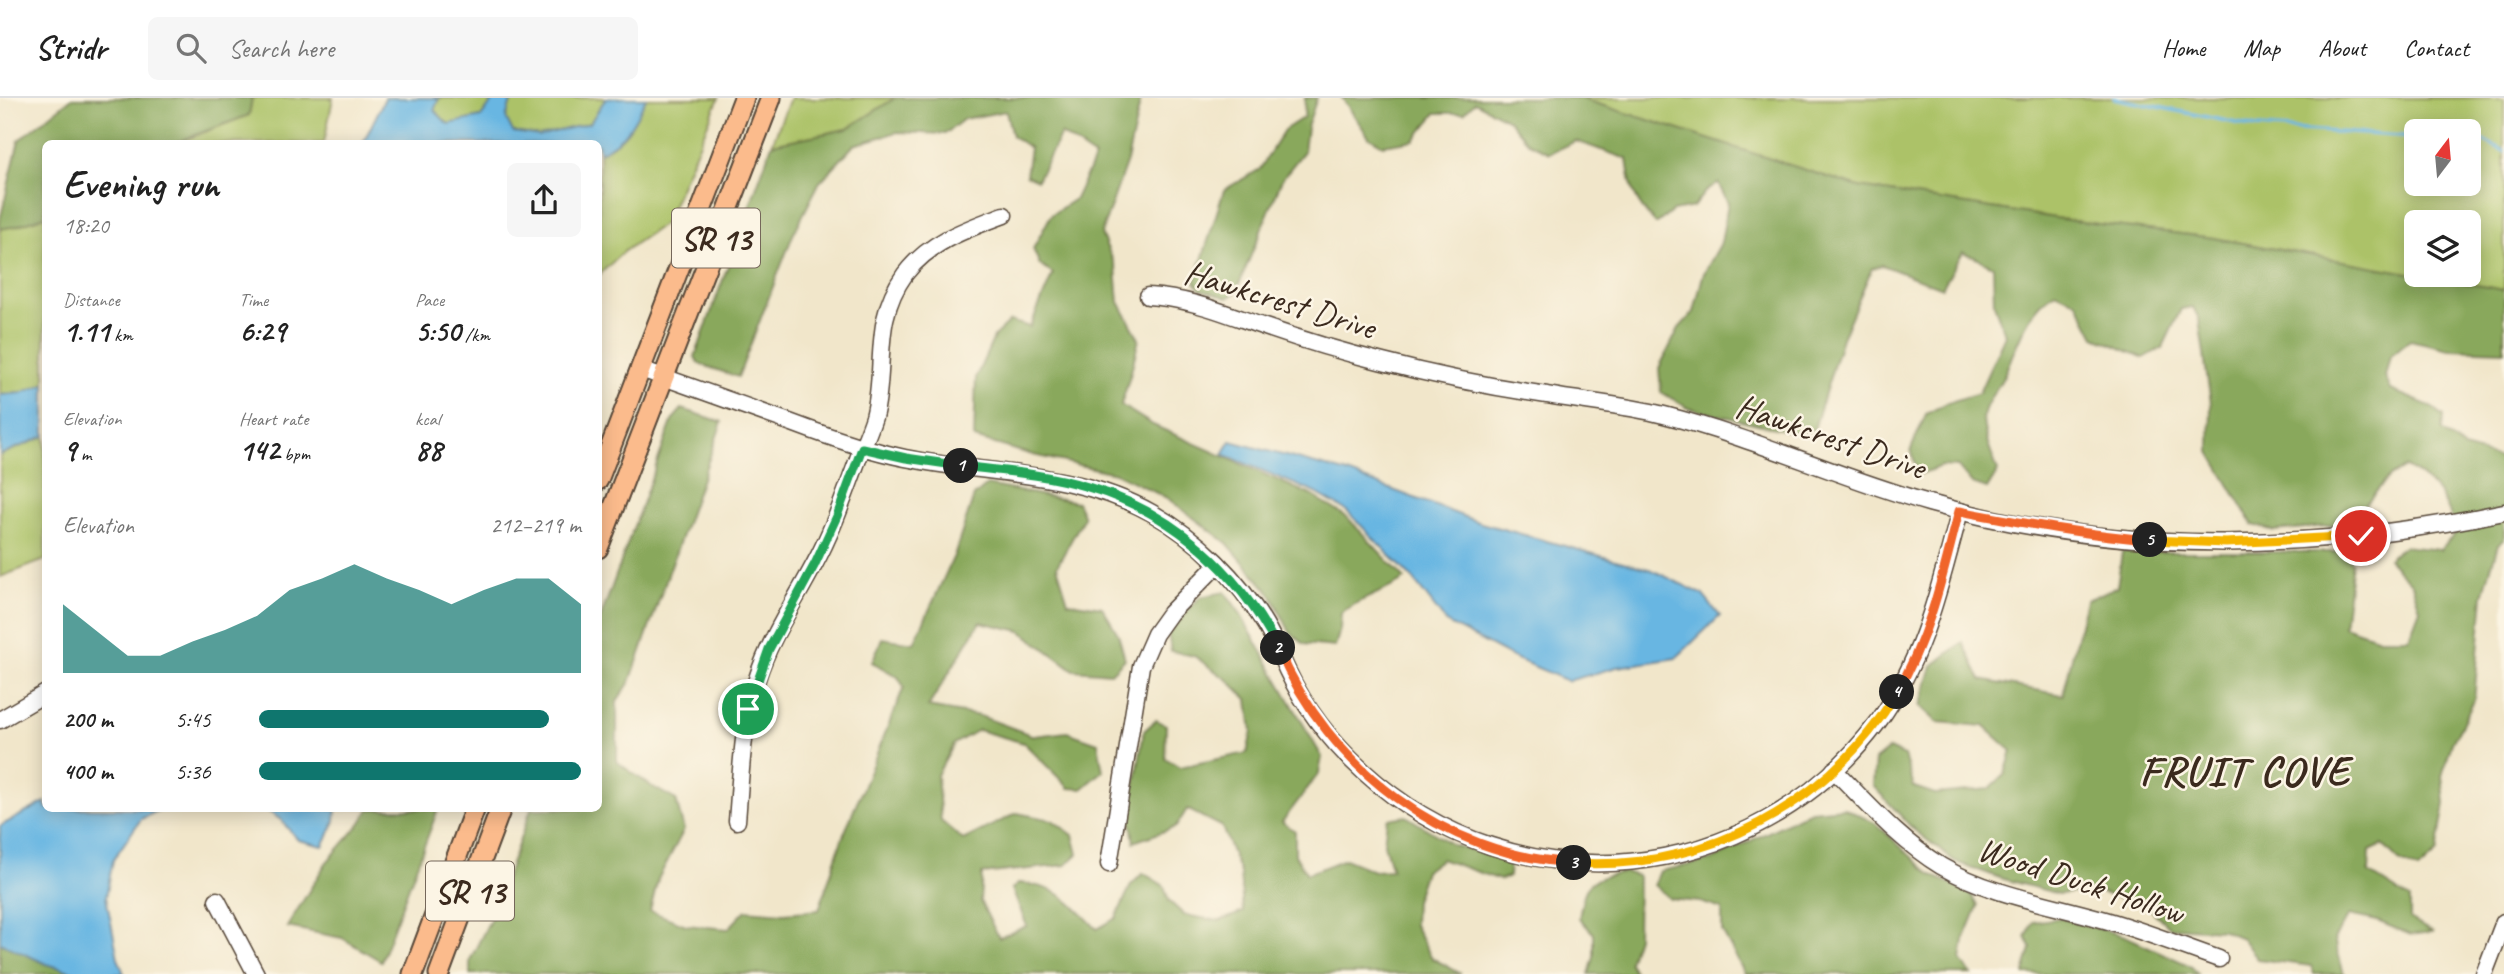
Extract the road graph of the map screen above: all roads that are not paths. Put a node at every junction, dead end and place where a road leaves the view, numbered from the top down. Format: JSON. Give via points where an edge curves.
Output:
{"nodes":[{"id":1,"x":744,"y":98,"type":"edge"},
{"id":2,"x":771,"y":99,"type":"edge"},
{"id":3,"x":1004,"y":215,"type":"dead end"},
{"id":4,"x":1148,"y":296,"type":"dead end"},
{"id":5,"x":641,"y":369,"type":"junction"},
{"id":6,"x":663,"y":377,"type":"junction"},
{"id":7,"x":862,"y":448,"type":"junction"},
{"id":8,"x":602,"y":470,"type":"edge"},
{"id":9,"x":1959,"y":511,"type":"junction"},
{"id":10,"x":2504,"y":512,"type":"edge"},
{"id":11,"x":602,"y":537,"type":"edge"},
{"id":12,"x":1218,"y":564,"type":"junction"},
{"id":13,"x":42,"y":695,"type":"edge"},
{"id":14,"x":0,"y":720,"type":"edge"},
{"id":15,"x":1834,"y":770,"type":"junction"},
{"id":16,"x":474,"y":812,"type":"edge"},
{"id":17,"x":500,"y":812,"type":"edge"},
{"id":18,"x":737,"y":821,"type":"dead end"},
{"id":19,"x":1109,"y":864,"type":"dead end"},
{"id":20,"x":216,"y":900,"type":"dead end"},
{"id":21,"x":2504,"y":922,"type":"edge"},
{"id":22,"x":2219,"y":959,"type":"dead end"},
{"id":23,"x":256,"y":974,"type":"edge"},
{"id":24,"x":413,"y":974,"type":"edge"},
{"id":25,"x":439,"y":974,"type":"edge"},
{"id":26,"x":2484,"y":974,"type":"edge"}],
"edges":[{"from":1,"to":5,"type":"main road","number":"SR 13"},
{"from":2,"to":6,"type":"main road","number":"SR 13"},
{"from":3,"to":7,"type":"street","via":[[938,243],[895,290],[883,330],[873,418]]},
{"from":4,"to":9,"type":"street","name":"Hawkcrest Drive","via":[[1186,300],[1384,363],[1662,414]]},
{"from":5,"to":6,"type":"street"},
{"from":5,"to":8,"type":"main road","number":"SR 13"},
{"from":6,"to":7,"type":"street"},
{"from":6,"to":11,"type":"main road","number":"SR 13"},
{"from":7,"to":12,"type":"street","via":[[1086,486],[1154,514]]},
{"from":7,"to":18,"type":"street","via":[[837,516],[758,677],[743,741]]},
{"from":9,"to":10,"type":"street","name":"Hawkcrest Drive","via":[[2108,536],[2226,543],[2357,536]]},
{"from":9,"to":15,"type":"street","via":[[1934,610],[1910,670],[1880,719]]},
{"from":12,"to":15,"type":"street","via":[[1253,605],[1300,695],[1339,748],[1405,805],[1491,847],[1562,863],[1665,858],[1748,830],[1780,812]]},
{"from":12,"to":19,"type":"street","via":[[1170,613],[1141,666]]},
{"from":13,"to":14,"type":"street"},
{"from":15,"to":22,"type":"street","name":"Wood Duck Hollow","via":[[1892,830],[1962,877]]},
{"from":16,"to":24,"type":"main road","number":"SR 13"},
{"from":17,"to":25,"type":"main road","number":"SR 13"},
{"from":20,"to":23,"type":"street"},
{"from":21,"to":26,"type":"street"}]}
